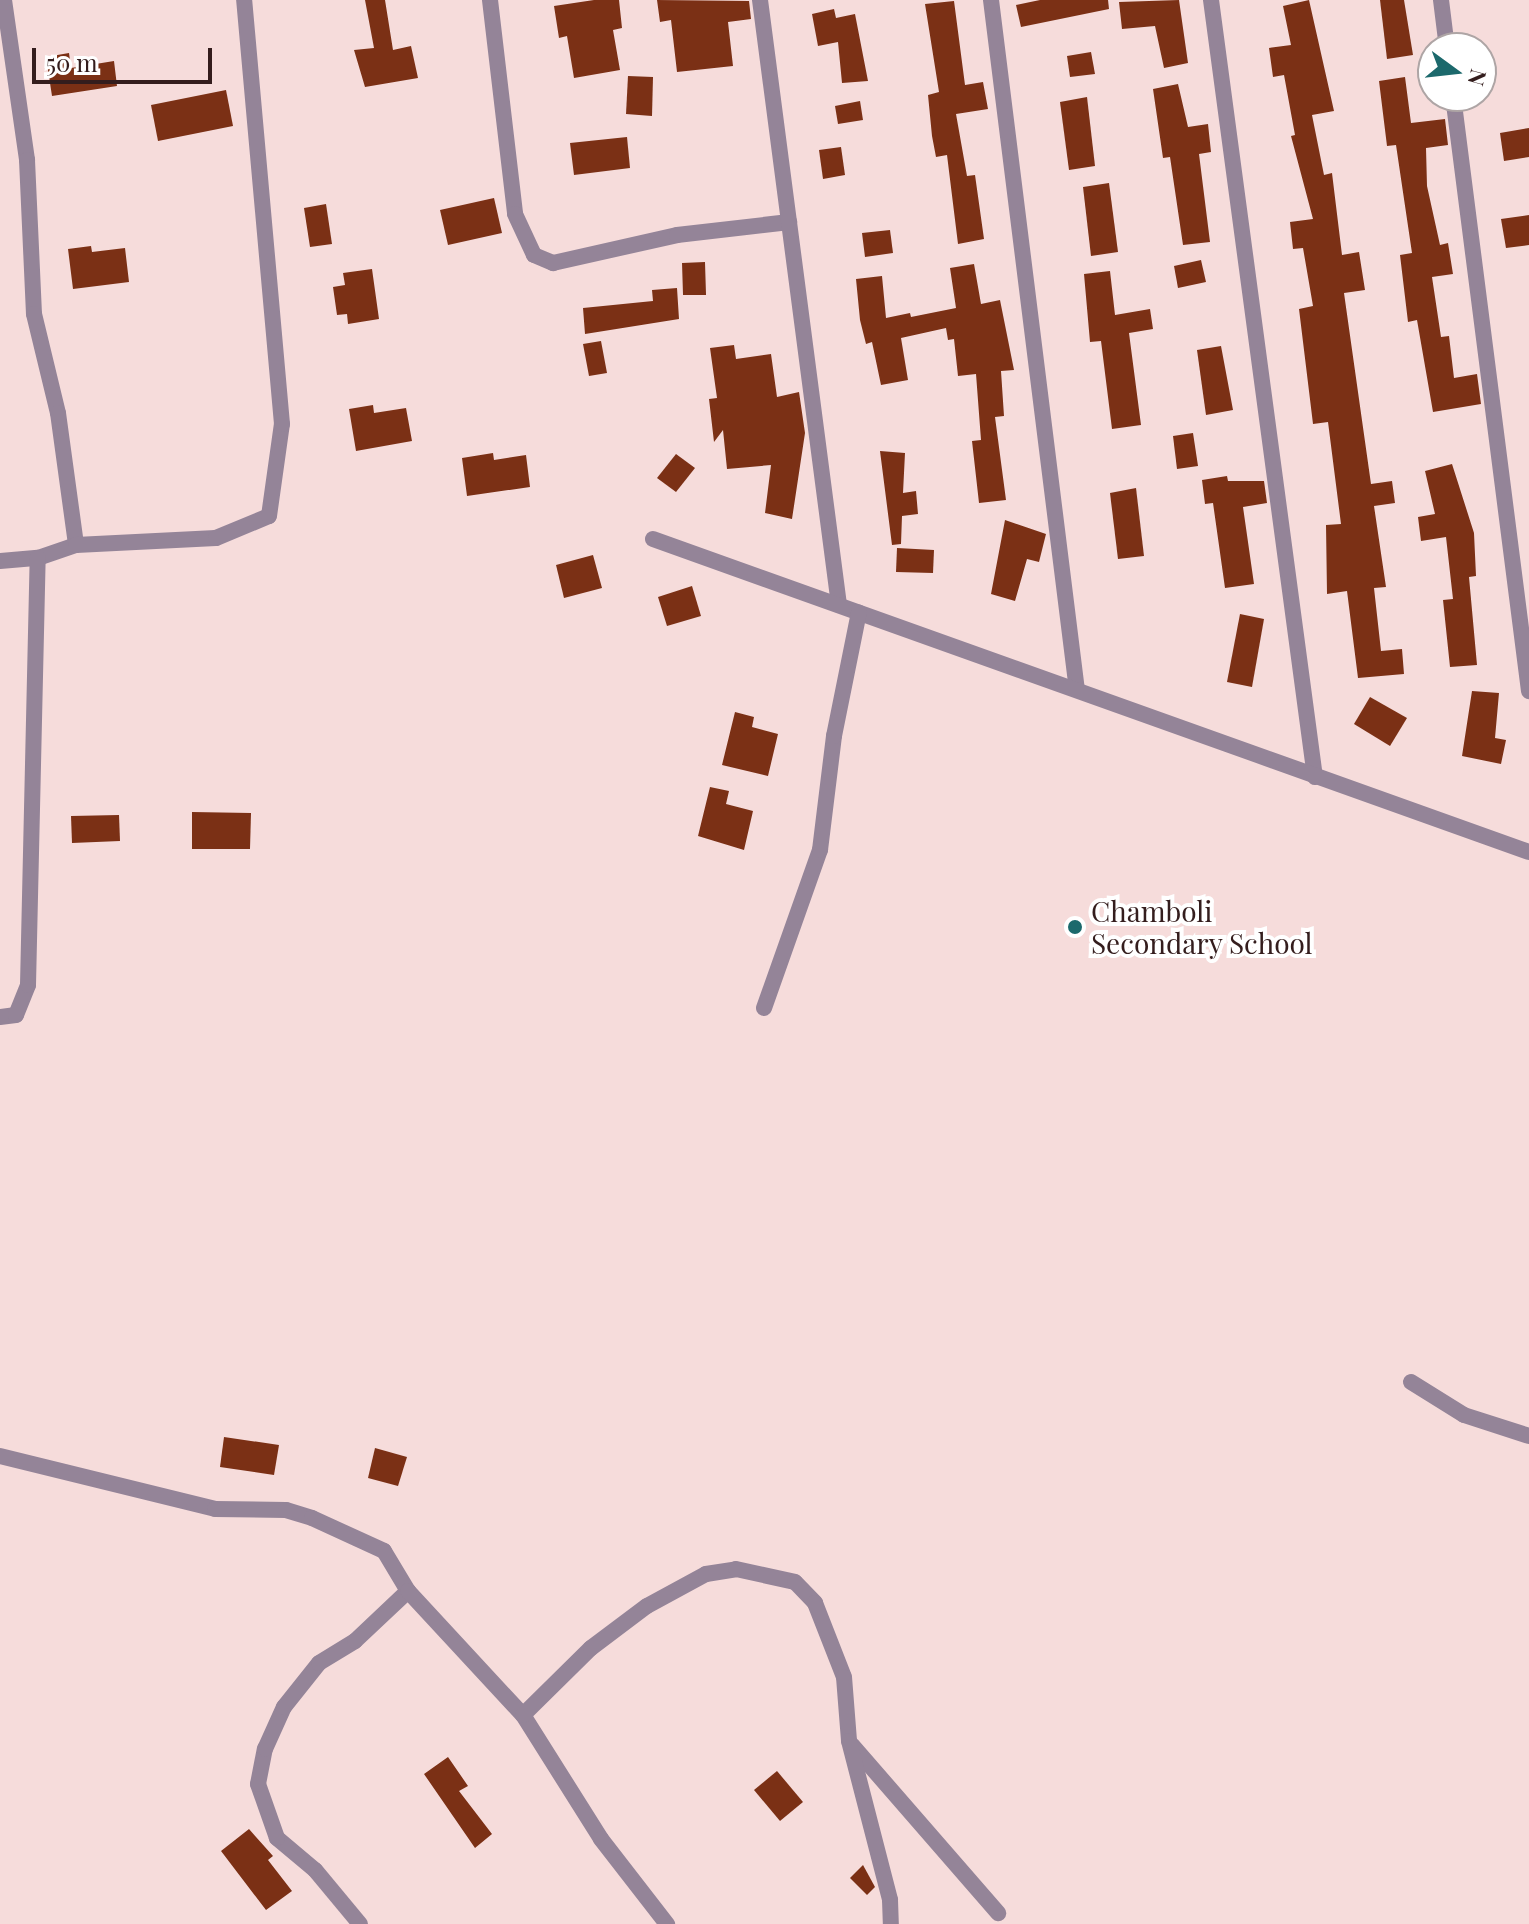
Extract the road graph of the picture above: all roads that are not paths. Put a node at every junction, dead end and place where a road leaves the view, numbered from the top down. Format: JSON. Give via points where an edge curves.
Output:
{"nodes":[{"id":1,"x":4,"y":0,"type":"edge"},
{"id":2,"x":244,"y":0,"type":"edge"},
{"id":3,"x":490,"y":0,"type":"edge"},
{"id":4,"x":760,"y":0,"type":"edge"},
{"id":5,"x":991,"y":0,"type":"edge"},
{"id":6,"x":1211,"y":0,"type":"edge"},
{"id":7,"x":1441,"y":0,"type":"edge"},
{"id":8,"x":1445,"y":32,"type":"edge"},
{"id":9,"x":1455,"y":112,"type":"edge"},
{"id":10,"x":789,"y":222,"type":"junction"},
{"id":11,"x":653,"y":539,"type":"dead end"},
{"id":12,"x":76,"y":545,"type":"junction"},
{"id":13,"x":38,"y":558,"type":"junction"},
{"id":14,"x":0,"y":561,"type":"edge"},
{"id":15,"x":839,"y":605,"type":"junction"},
{"id":16,"x":859,"y":612,"type":"junction"},
{"id":17,"x":1077,"y":690,"type":"junction"},
{"id":18,"x":1529,"y":691,"type":"edge"},
{"id":19,"x":1315,"y":777,"type":"junction"},
{"id":20,"x":1529,"y":852,"type":"edge"},
{"id":21,"x":764,"y":1008,"type":"dead end"},
{"id":22,"x":0,"y":1017,"type":"edge"},
{"id":23,"x":1411,"y":1382,"type":"dead end"},
{"id":24,"x":1529,"y":1436,"type":"edge"},
{"id":25,"x":0,"y":1456,"type":"edge"},
{"id":26,"x":408,"y":1591,"type":"junction"},
{"id":27,"x":523,"y":1715,"type":"junction"},
{"id":28,"x":849,"y":1741,"type":"junction"},
{"id":29,"x":998,"y":1913,"type":"dead end"},
{"id":30,"x":360,"y":1924,"type":"edge"},
{"id":31,"x":667,"y":1924,"type":"edge"},
{"id":32,"x":891,"y":1924,"type":"edge"}],
"edges":[{"from":1,"to":12,"type":"street","via":[[27,160],[34,314],[58,413]]},
{"from":2,"to":12,"type":"street","via":[[282,424],[269,516],[216,538]]},
{"from":3,"to":10,"type":"street","via":[[515,214],[534,255],[553,263],[677,235]]},
{"from":4,"to":10,"type":"street"},
{"from":5,"to":17,"type":"street"},
{"from":6,"to":19,"type":"street"},
{"from":7,"to":8,"type":"street"},
{"from":9,"to":18,"type":"street"},
{"from":10,"to":15,"type":"street"},
{"from":11,"to":15,"type":"street"},
{"from":12,"to":13,"type":"street"},
{"from":13,"to":14,"type":"street"},
{"from":13,"to":22,"type":"street","via":[[28,985],[16,1015]]},
{"from":15,"to":16,"type":"street"},
{"from":16,"to":17,"type":"street"},
{"from":16,"to":21,"type":"street","via":[[834,736],[820,850]]},
{"from":17,"to":19,"type":"street"},
{"from":19,"to":20,"type":"street"},
{"from":23,"to":24,"type":"street","via":[[1464,1415]]},
{"from":25,"to":26,"type":"street","via":[[215,1509],[286,1510],[312,1518],[384,1551]]},
{"from":26,"to":27,"type":"street"},
{"from":26,"to":30,"type":"street","via":[[355,1641],[319,1663],[284,1707],[265,1749],[258,1784],[277,1838],[315,1870]]},
{"from":27,"to":28,"type":"street","via":[[555,1689],[580,1657],[647,1606],[706,1574],[736,1569],[770,1573],[808,1590],[844,1677]]},
{"from":27,"to":31,"type":"street","via":[[601,1839]]},
{"from":28,"to":29,"type":"street"},
{"from":28,"to":32,"type":"street","via":[[890,1900]]}]}
